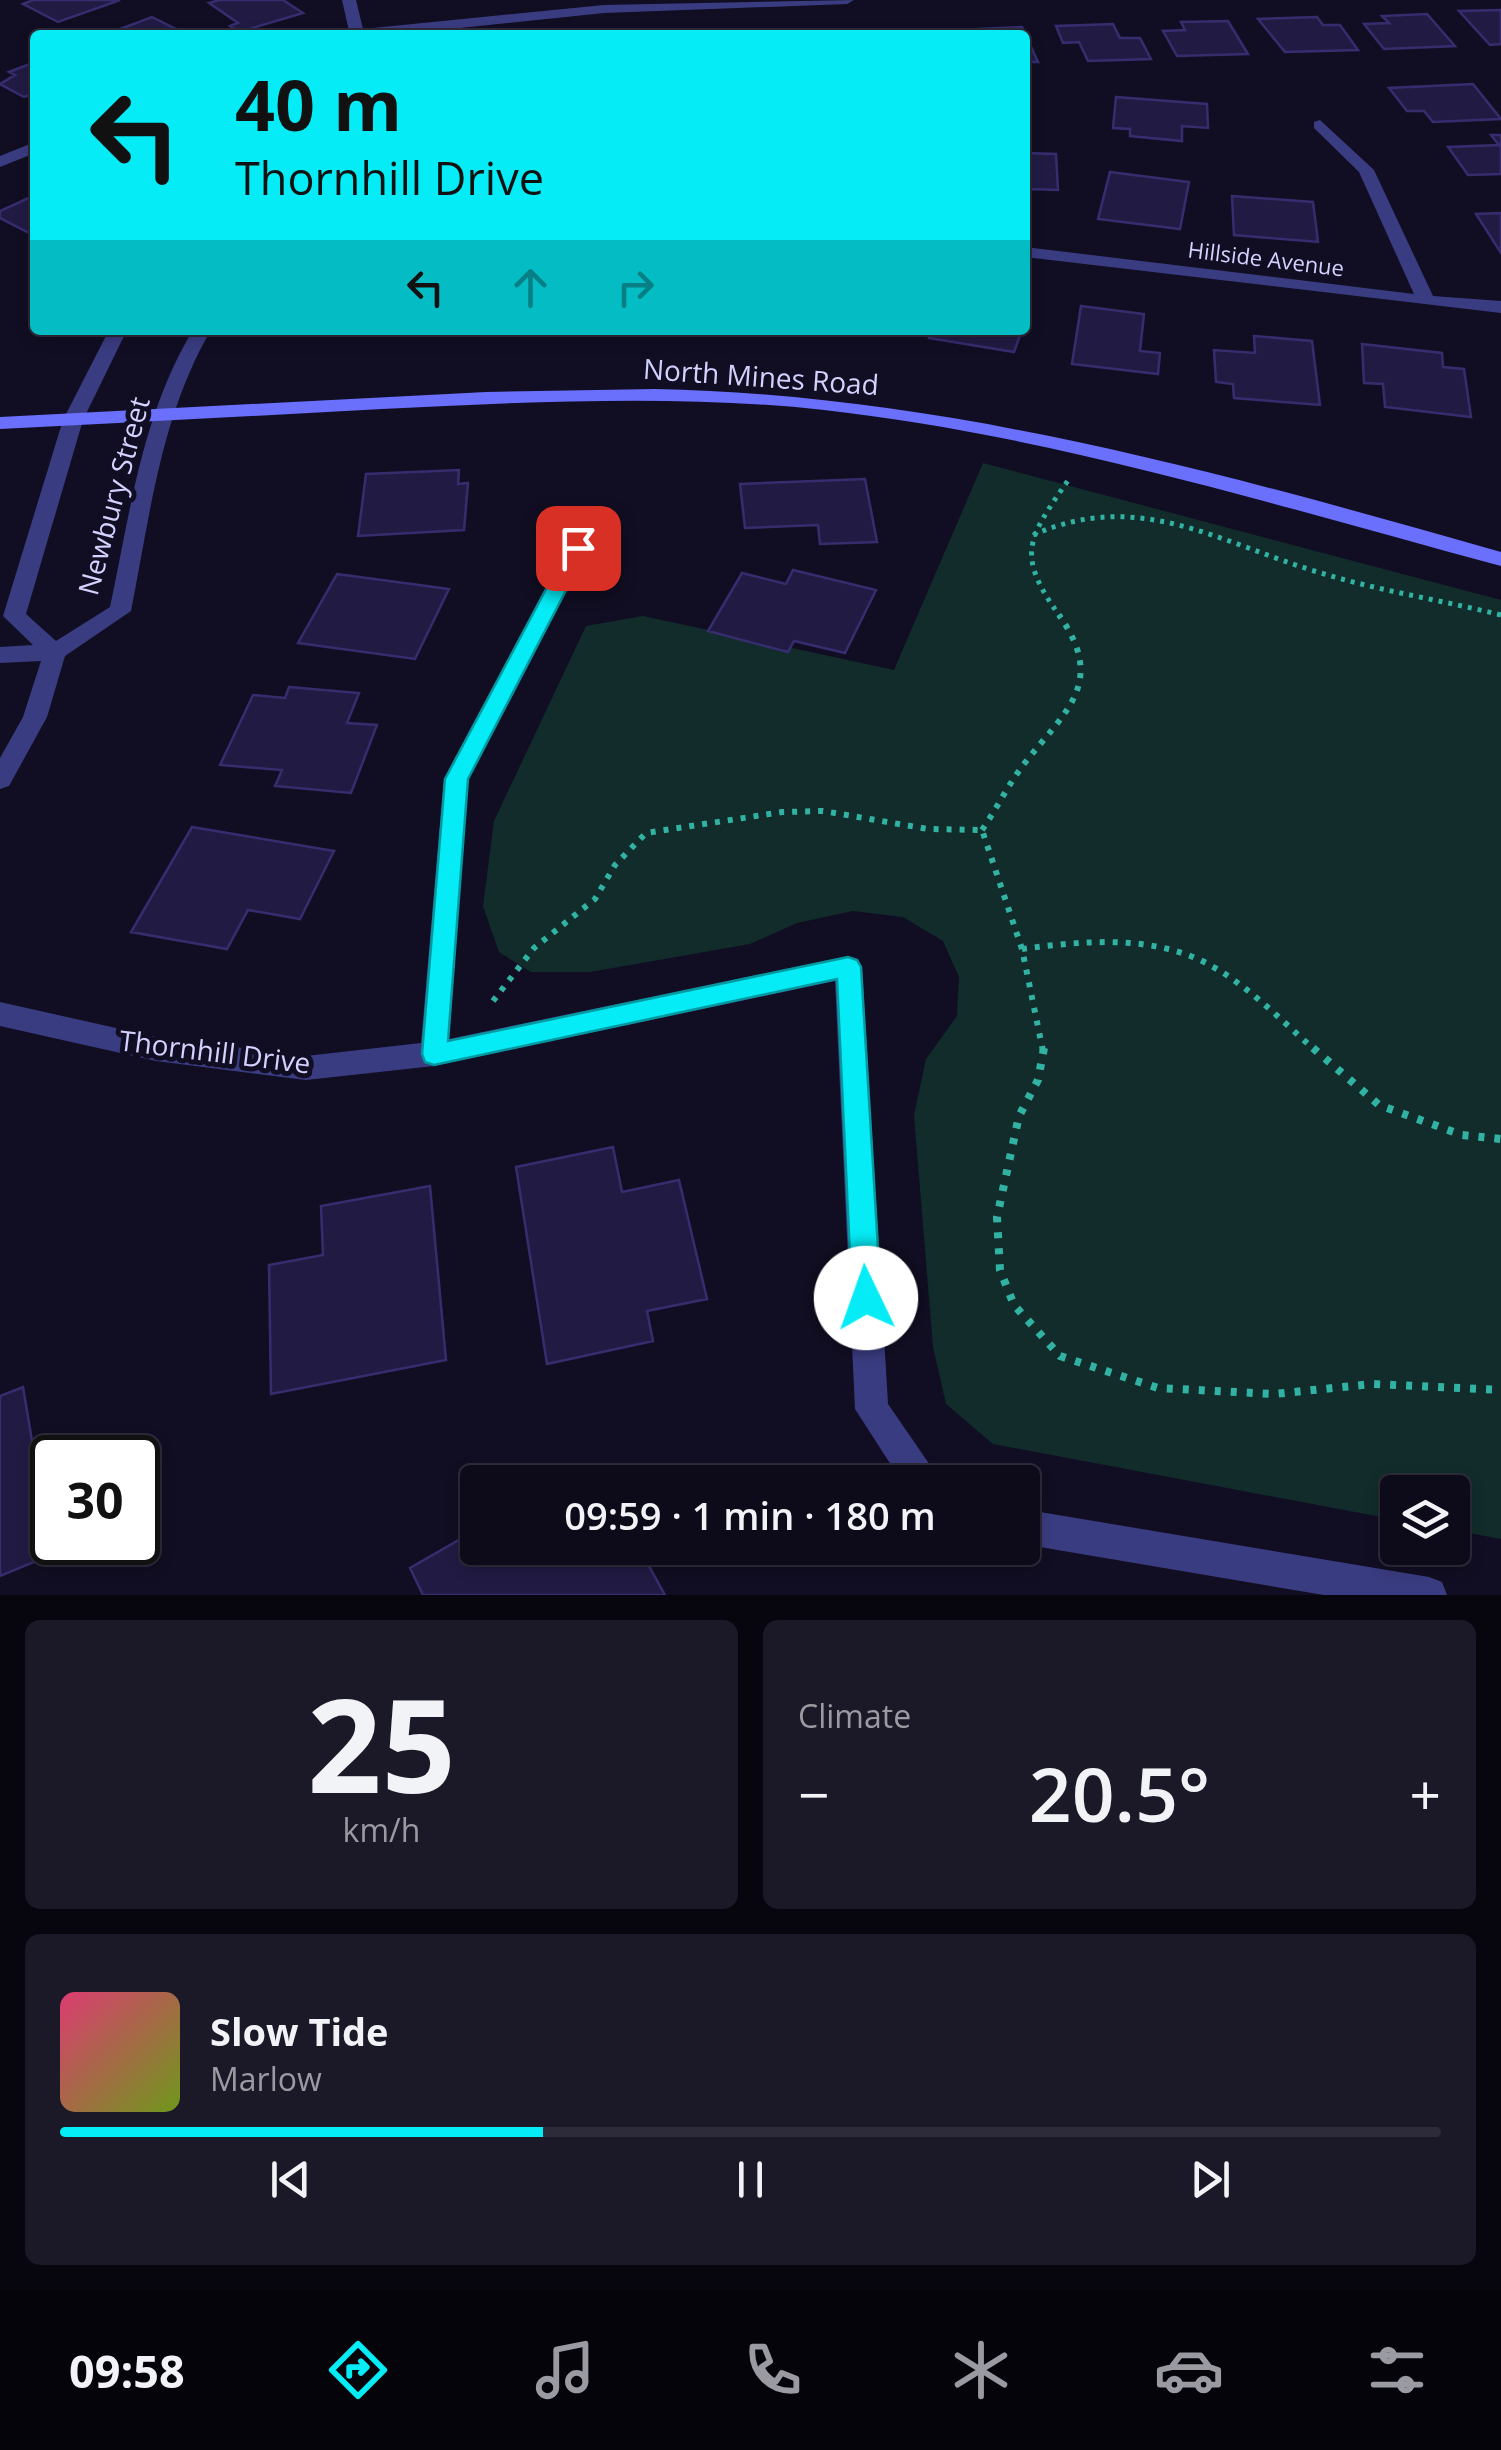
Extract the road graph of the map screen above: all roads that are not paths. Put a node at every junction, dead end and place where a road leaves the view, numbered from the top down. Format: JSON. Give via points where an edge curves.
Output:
{"nodes":[{"id":1,"x":349,"y":0,"type":"edge"},
{"id":2,"x":847,"y":0,"type":"edge"},
{"id":3,"x":750,"y":2,"type":"edge"},
{"id":4,"x":353,"y":30,"type":"edge"},
{"id":5,"x":394,"y":30,"type":"edge"},
{"id":6,"x":1320,"y":125,"type":"dead end"},
{"id":7,"x":30,"y":149,"type":"edge"},
{"id":8,"x":0,"y":162,"type":"edge"},
{"id":9,"x":1030,"y":253,"type":"edge"},
{"id":10,"x":1426,"y":301,"type":"junction"},
{"id":11,"x":1501,"y":306,"type":"edge"},
{"id":12,"x":116,"y":335,"type":"edge"},
{"id":13,"x":198,"y":335,"type":"edge"},
{"id":14,"x":164,"y":416,"type":"junction"},
{"id":15,"x":73,"y":420,"type":"junction"},
{"id":16,"x":0,"y":423,"type":"edge"},
{"id":17,"x":578,"y":548,"type":"dead end"},
{"id":18,"x":1501,"y":558,"type":"edge"},
{"id":19,"x":56,"y":652,"type":"junction"},
{"id":20,"x":0,"y":655,"type":"edge"},
{"id":21,"x":0,"y":780,"type":"edge"},
{"id":22,"x":0,"y":1014,"type":"edge"},
{"id":23,"x":446,"y":1052,"type":"junction"},
{"id":24,"x":910,"y":1465,"type":"edge"},
{"id":25,"x":1040,"y":1529,"type":"edge"},
{"id":26,"x":1430,"y":1595,"type":"edge"}],
"edges":[{"from":1,"to":4,"type":"street"},
{"from":2,"to":3,"type":"street"},
{"from":3,"to":5,"type":"street"},
{"from":6,"to":10,"type":"street","via":[[1366,170]]},
{"from":7,"to":8,"type":"street"},
{"from":9,"to":10,"type":"street","name":"Hillside Avenue"},
{"from":10,"to":11,"type":"street","name":"Hillside Avenue"},
{"from":12,"to":15,"type":"street","name":"Newbury Street"},
{"from":13,"to":14,"type":"street","name":"Newbury Street"},
{"from":14,"to":15,"type":"main road","name":"North Mines Road"},
{"from":14,"to":18,"type":"main road","name":"North Mines Road","via":[[517,396],[672,395],[823,404],[1089,450]]},
{"from":14,"to":19,"type":"street","name":"Newbury Street","via":[[120,611]]},
{"from":15,"to":16,"type":"main road","name":"North Mines Road"},
{"from":15,"to":19,"type":"street","name":"Newbury Street","via":[[14,616]]},
{"from":17,"to":23,"type":"street","via":[[456,779]]},
{"from":19,"to":20,"type":"street"},
{"from":19,"to":21,"type":"street","via":[[35,717]]},
{"from":22,"to":23,"type":"street","name":"Thornhill Drive","via":[[156,1049],[306,1068]]},
{"from":23,"to":24,"type":"street","name":"Thornhill Drive","via":[[848,967],[872,1409]]},
{"from":25,"to":26,"type":"street"}]}
